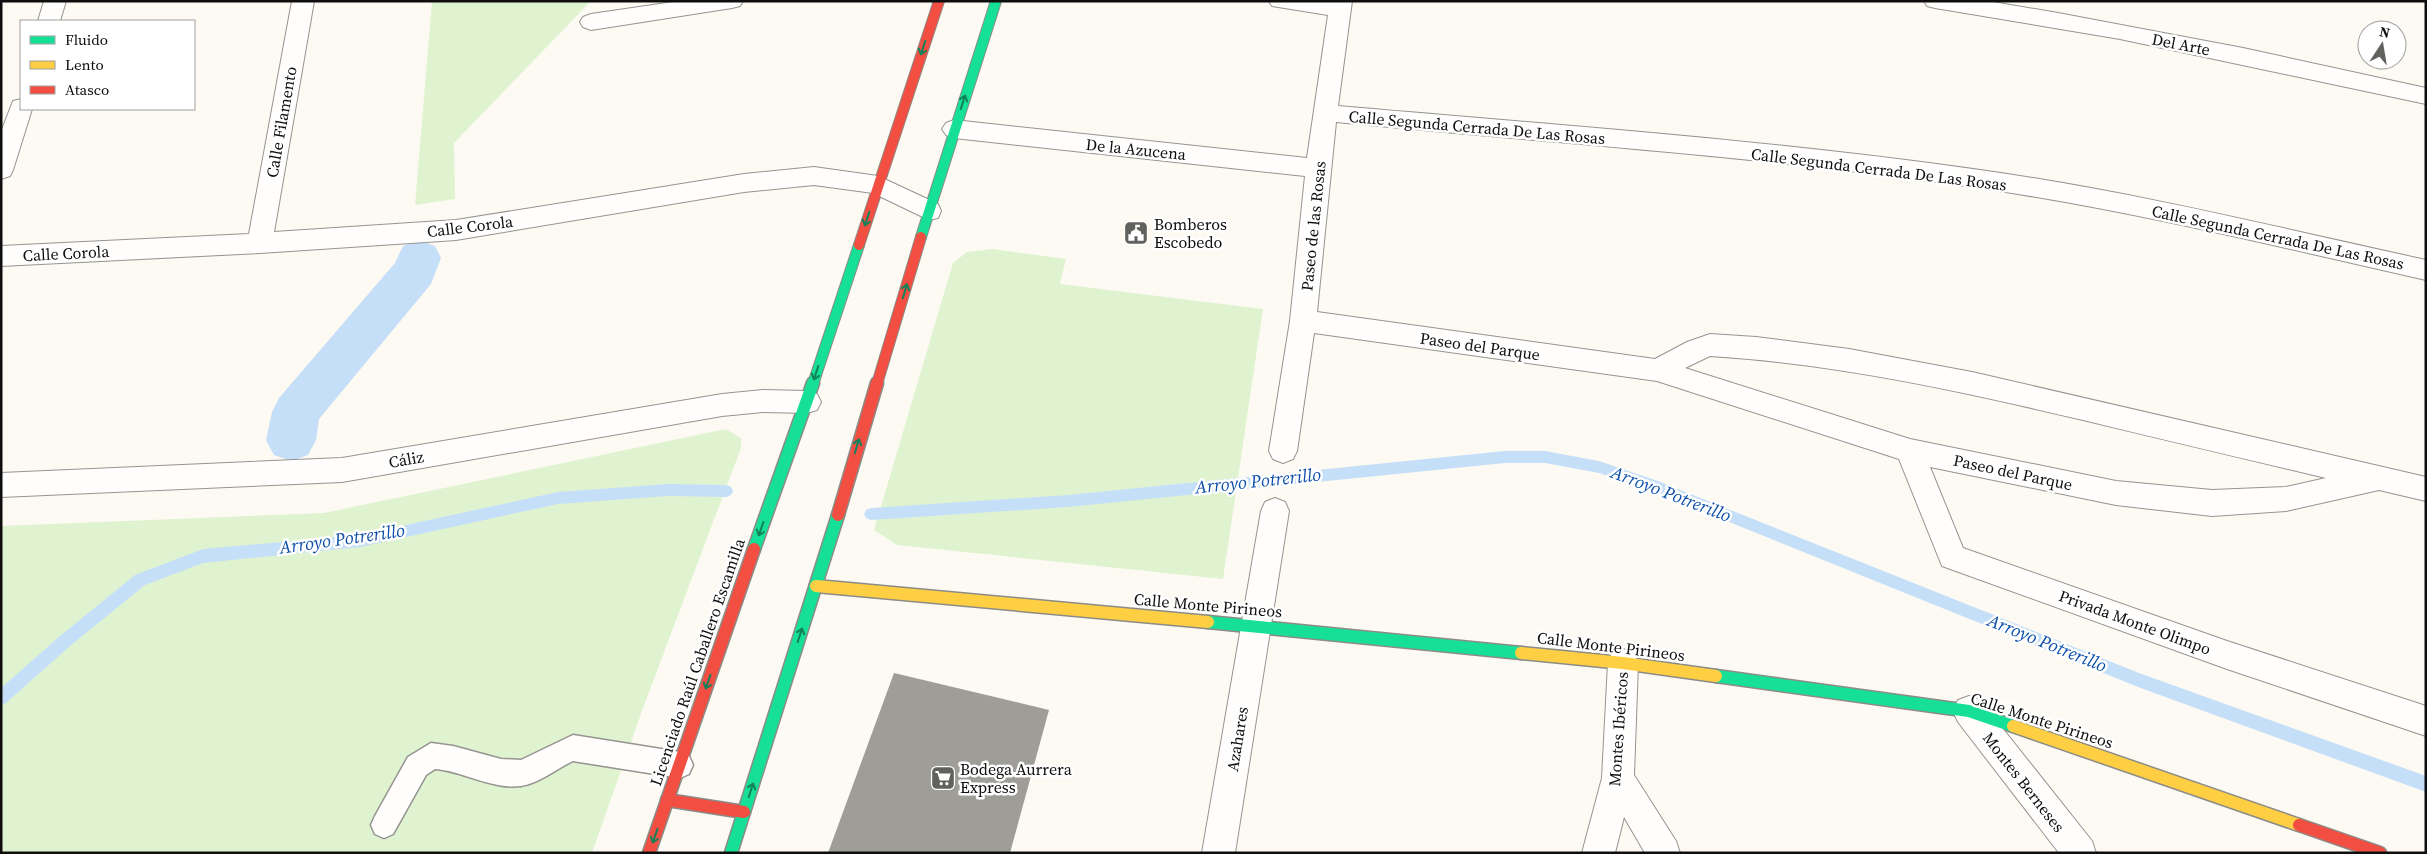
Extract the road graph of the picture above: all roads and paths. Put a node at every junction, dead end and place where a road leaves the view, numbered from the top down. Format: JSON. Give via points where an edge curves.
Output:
{"nodes":[{"id":1,"x":55,"y":1,"type":"edge"},
{"id":2,"x":303,"y":1,"type":"edge"},
{"id":3,"x":732,"y":1,"type":"edge"},
{"id":4,"x":939,"y":1,"type":"edge"},
{"id":5,"x":996,"y":1,"type":"edge"},
{"id":6,"x":1280,"y":1,"type":"edge"},
{"id":7,"x":1936,"y":1,"type":"edge"},
{"id":8,"x":1341,"y":5,"type":"edge"},
{"id":9,"x":49,"y":20,"type":"edge"},
{"id":10,"x":591,"y":22,"type":"dead end"},
{"id":11,"x":2426,"y":96,"type":"edge"},
{"id":12,"x":20,"y":110,"type":"edge"},
{"id":13,"x":1326,"y":113,"type":"junction"},
{"id":14,"x":954,"y":129,"type":"junction"},
{"id":15,"x":1318,"y":168,"type":"junction"},
{"id":16,"x":1,"y":170,"type":"edge"},
{"id":17,"x":878,"y":185,"type":"junction"},
{"id":18,"x":929,"y":211,"type":"junction"},
{"id":19,"x":260,"y":243,"type":"junction"},
{"id":20,"x":1,"y":256,"type":"edge"},
{"id":21,"x":2426,"y":270,"type":"edge"},
{"id":22,"x":1303,"y":322,"type":"junction"},
{"id":23,"x":1657,"y":370,"type":"junction"},
{"id":24,"x":807,"y":402,"type":"junction"},
{"id":25,"x":1283,"y":451,"type":"dead end"},
{"id":26,"x":1910,"y":451,"type":"junction"},
{"id":27,"x":2379,"y":478,"type":"junction"},
{"id":28,"x":1,"y":485,"type":"edge"},
{"id":29,"x":2426,"y":490,"type":"edge"},
{"id":30,"x":1275,"y":511,"type":"dead end"},
{"id":31,"x":816,"y":586,"type":"junction"},
{"id":32,"x":1256,"y":626,"type":"junction"},
{"id":33,"x":1623,"y":663,"type":"junction"},
{"id":34,"x":1969,"y":711,"type":"junction"},
{"id":35,"x":2426,"y":721,"type":"edge"},
{"id":36,"x":680,"y":765,"type":"junction"},
{"id":37,"x":1618,"y":778,"type":"junction"},
{"id":38,"x":667,"y":800,"type":"junction"},
{"id":39,"x":744,"y":812,"type":"junction"},
{"id":40,"x":384,"y":825,"type":"dead end"},
{"id":41,"x":649,"y":853,"type":"edge"},
{"id":42,"x":731,"y":853,"type":"edge"},
{"id":43,"x":1218,"y":853,"type":"edge"},
{"id":44,"x":1598,"y":853,"type":"edge"},
{"id":45,"x":1664,"y":853,"type":"edge"},
{"id":46,"x":2080,"y":853,"type":"edge"},
{"id":47,"x":2380,"y":853,"type":"edge"}],
"edges":[{"from":1,"to":9,"type":"street"},
{"from":2,"to":19,"type":"street","name":"Calle Filamento"},
{"from":3,"to":10,"type":"street"},
{"from":4,"to":17,"type":"street","name":"Licenciado Raúl Caballero Escamilla","one_way":true},
{"from":14,"to":5,"type":"street","one_way":true},
{"from":6,"to":8,"type":"street"},
{"from":7,"to":11,"type":"street","name":"Del Arte","via":[[2108,29]]},
{"from":8,"to":13,"type":"street","name":"Paseo de las Rosas"},
{"from":12,"to":16,"type":"street"},
{"from":13,"to":15,"type":"street","name":"Paseo de las Rosas"},
{"from":13,"to":21,"type":"street","name":"Calle Segunda Cerrada De Las Rosas","via":[[1838,161],[1989,181],[2117,202]]},
{"from":14,"to":15,"type":"street","name":"De la Azucena"},
{"from":14,"to":18,"type":"street"},
{"from":15,"to":22,"type":"street","name":"Paseo de las Rosas"},
{"from":17,"to":18,"type":"street","name":"Calle Corola"},
{"from":17,"to":19,"type":"street","name":"Calle Corola","via":[[814,176],[744,183],[456,230]]},
{"from":17,"to":24,"type":"street","name":"Licenciado Raúl Caballero Escamilla","one_way":true},
{"from":31,"to":18,"type":"street","one_way":true},
{"from":19,"to":20,"type":"street","name":"Calle Corola"},
{"from":22,"to":23,"type":"street","name":"Paseo del Parque"},
{"from":22,"to":25,"type":"street","name":"Paseo de las Rosas"},
{"from":23,"to":26,"type":"street","name":"Paseo del Parque"},
{"from":23,"to":27,"type":"street","name":"Paseo del Parque","via":[[1710,345],[1849,360],[1972,383]]},
{"from":24,"to":28,"type":"street","name":"Cáliz","via":[[763,401],[722,405],[342,470]]},
{"from":24,"to":36,"type":"street","name":"Licenciado Raúl Caballero Escamilla","one_way":true},
{"from":26,"to":27,"type":"street","name":"Paseo del Parque","via":[[2116,493],[2212,503],[2286,499]]},
{"from":26,"to":35,"type":"street","name":"Privada Monte Olimpo","via":[[1952,556],[2227,655]]},
{"from":27,"to":29,"type":"street","name":"Paseo del Parque"},
{"from":30,"to":32,"type":"street","name":"Azahares"},
{"from":31,"to":32,"type":"street","name":"Calle Monte Pirineos"},
{"from":39,"to":31,"type":"street","one_way":true},
{"from":32,"to":33,"type":"street","name":"Calle Monte Pirineos"},
{"from":32,"to":43,"type":"street","name":"Azahares"},
{"from":33,"to":34,"type":"street","name":"Calle Monte Pirineos"},
{"from":33,"to":37,"type":"street","name":"Montes Ibéricos"},
{"from":34,"to":46,"type":"street","name":"Montes Berneses"},
{"from":34,"to":47,"type":"street","name":"Calle Monte Pirineos"},
{"from":36,"to":38,"type":"street","name":"Licenciado Raúl Caballero Escamilla"},
{"from":36,"to":40,"type":"lane","via":[[573,748],[532,770],[516,773],[430,756],[416,766]]},
{"from":37,"to":44,"type":"street","name":"Montes Ibéricos"},
{"from":37,"to":45,"type":"street"},
{"from":38,"to":39,"type":"street"},
{"from":38,"to":41,"type":"street","name":"Licenciado Raúl Caballero Escamilla","one_way":true},
{"from":39,"to":42,"type":"street"}]}
